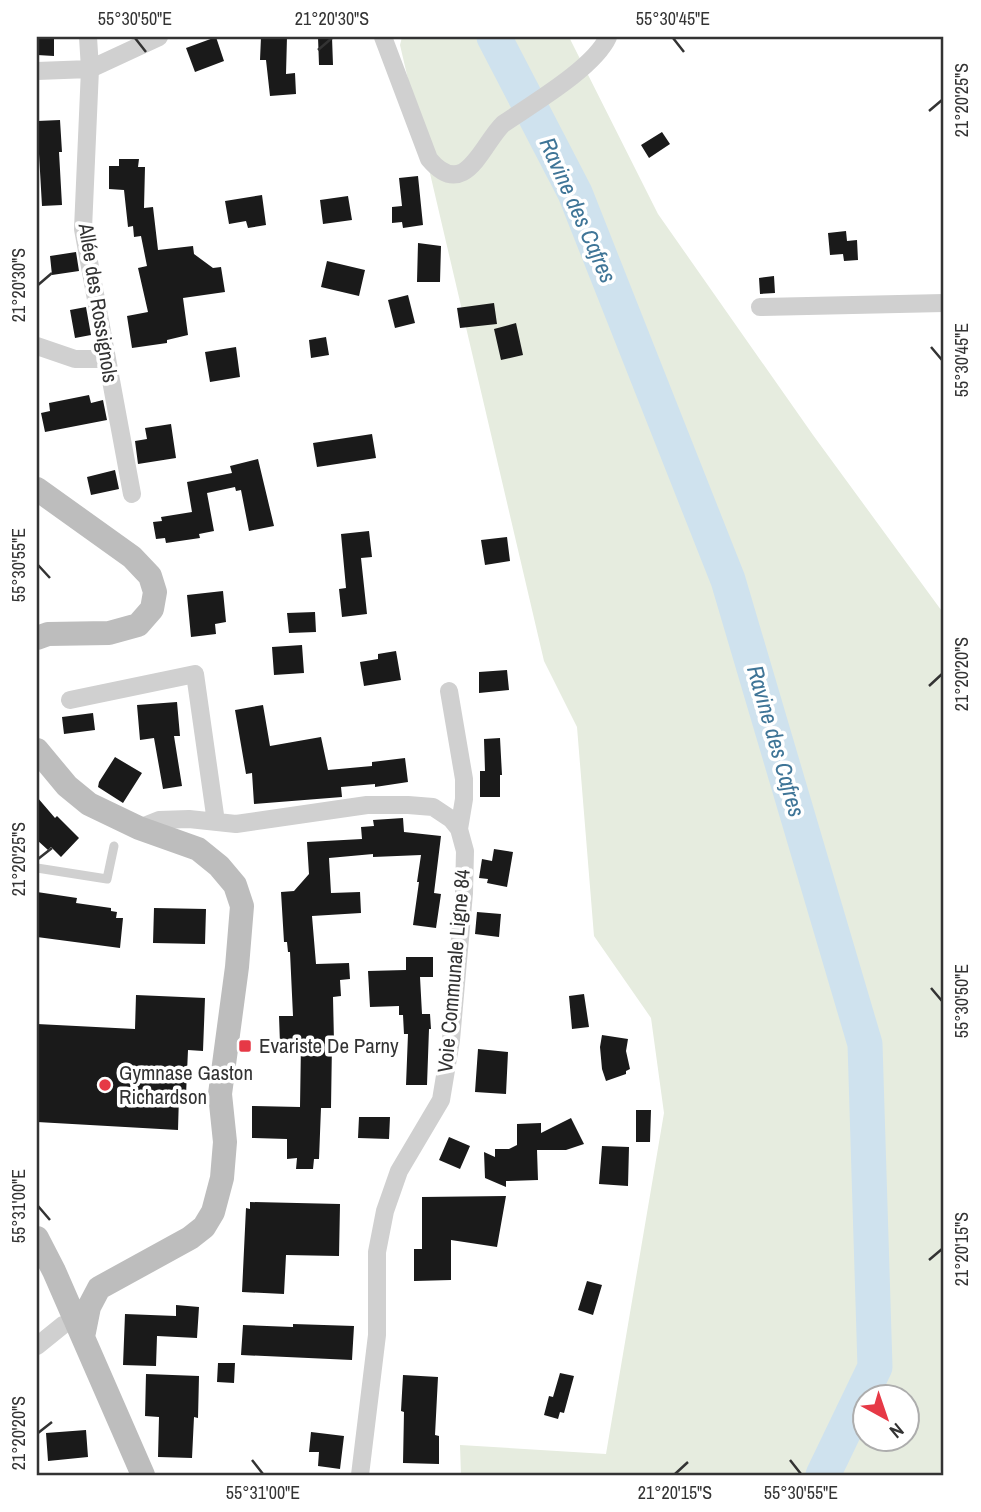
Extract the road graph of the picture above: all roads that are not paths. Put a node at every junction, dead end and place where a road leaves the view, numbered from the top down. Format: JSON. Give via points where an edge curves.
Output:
{"nodes":[{"id":1,"x":88,"y":37,"type":"edge"},
{"id":2,"x":159,"y":37,"type":"edge"},
{"id":3,"x":383,"y":37,"type":"edge"},
{"id":4,"x":608,"y":37,"type":"edge"},
{"id":5,"x":90,"y":69,"type":"junction"},
{"id":6,"x":37,"y":71,"type":"edge"},
{"id":7,"x":944,"y":303,"type":"edge"},
{"id":8,"x":760,"y":307,"type":"dead end"},
{"id":9,"x":37,"y":346,"type":"edge"},
{"id":10,"x":107,"y":359,"type":"junction"},
{"id":11,"x":37,"y":489,"type":"edge"},
{"id":12,"x":132,"y":494,"type":"dead end"},
{"id":13,"x":40,"y":635,"type":"edge"},
{"id":14,"x":450,"y":691,"type":"dead end"},
{"id":15,"x":70,"y":700,"type":"dead end"},
{"id":16,"x":37,"y":750,"type":"edge"},
{"id":17,"x":216,"y":822,"type":"junction"},
{"id":18,"x":139,"y":828,"type":"junction"},
{"id":19,"x":459,"y":829,"type":"junction"},
{"id":20,"x":114,"y":846,"type":"dead end"},
{"id":21,"x":37,"y":867,"type":"edge"},
{"id":22,"x":37,"y":1238,"type":"edge"},
{"id":23,"x":54,"y":1271,"type":"junction"},
{"id":24,"x":99,"y":1288,"type":"junction"},
{"id":25,"x":79,"y":1329,"type":"junction"},
{"id":26,"x":37,"y":1346,"type":"edge"},
{"id":27,"x":143,"y":1475,"type":"edge"},
{"id":28,"x":360,"y":1475,"type":"edge"}],
"edges":[{"from":1,"to":5,"type":"street","name":"Allée des Rossignols"},
{"from":2,"to":5,"type":"street"},
{"from":3,"to":4,"type":"street","via":[[429,159],[450,174],[465,171],[478,160],[494,132],[583,67]]},
{"from":5,"to":6,"type":"street"},
{"from":5,"to":10,"type":"street","name":"Allée des Rossignols","via":[[83,229]]},
{"from":7,"to":8,"type":"street"},
{"from":9,"to":10,"type":"street","via":[[75,359]]},
{"from":10,"to":12,"type":"street","name":"Allée des Rossignols"},
{"from":11,"to":13,"type":"main road","via":[[132,556],[150,576],[155,592],[152,608],[138,625],[109,633]]},
{"from":14,"to":19,"type":"street","name":"Voie Communale Ligne 84","via":[[464,779]]},
{"from":15,"to":17,"type":"street","via":[[195,674]]},
{"from":16,"to":18,"type":"main road","via":[[89,804]]},
{"from":17,"to":18,"type":"street","via":[[159,820]]},
{"from":17,"to":19,"type":"street","via":[[236,824],[367,805],[408,805],[433,807]]},
{"from":18,"to":24,"type":"main road","via":[[198,849],[235,885],[242,906],[220,1094],[225,1142],[222,1178],[204,1227]]},
{"from":19,"to":28,"type":"street","name":"Voie Communale Ligne 84","via":[[465,851],[464,893],[451,1040],[441,1100],[399,1171],[385,1211],[377,1251],[377,1335]]},
{"from":20,"to":21,"type":"lane","via":[[107,879]]},
{"from":22,"to":23,"type":"main road"},
{"from":23,"to":24,"type":"main road","via":[[79,1287]]},
{"from":23,"to":25,"type":"main road"},
{"from":24,"to":25,"type":"main road"},
{"from":25,"to":26,"type":"street","via":[[64,1325]]},
{"from":25,"to":27,"type":"main road"}]}
